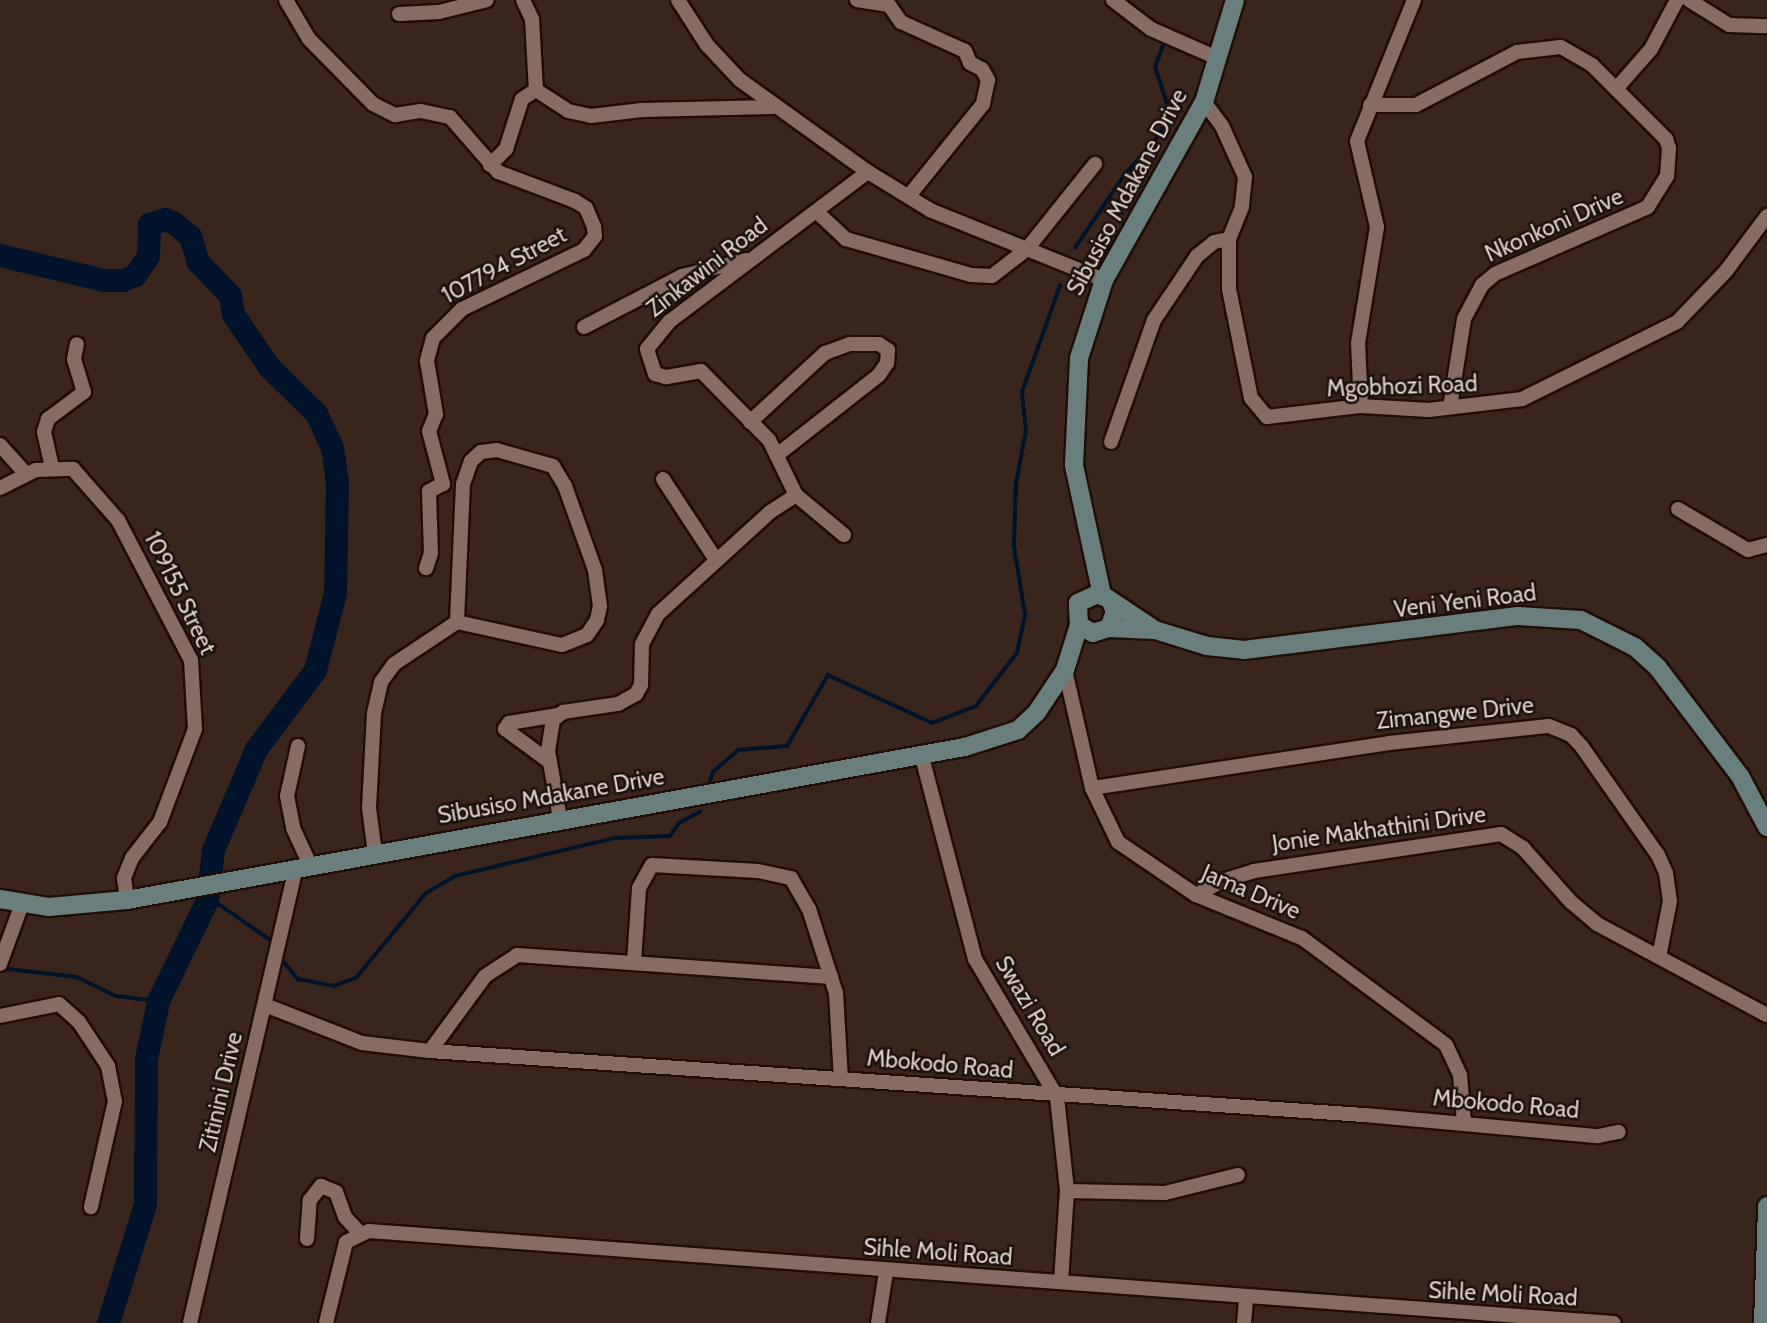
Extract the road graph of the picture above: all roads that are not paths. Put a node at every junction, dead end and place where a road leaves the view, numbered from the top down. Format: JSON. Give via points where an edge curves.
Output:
{"nodes":[{"id":1,"x":286,"y":0,"type":"edge"},
{"id":2,"x":487,"y":0,"type":"edge"},
{"id":3,"x":523,"y":0,"type":"edge"},
{"id":4,"x":678,"y":0,"type":"edge"},
{"id":5,"x":857,"y":0,"type":"edge"},
{"id":6,"x":1113,"y":0,"type":"edge"},
{"id":7,"x":1235,"y":0,"type":"edge"},
{"id":8,"x":1414,"y":0,"type":"edge"},
{"id":9,"x":1678,"y":0,"type":"edge"},
{"id":10,"x":1689,"y":0,"type":"edge"},
{"id":11,"x":888,"y":3,"type":"edge"},
{"id":12,"x":399,"y":14,"type":"dead end"},
{"id":13,"x":1767,"y":26,"type":"edge"},
{"id":14,"x":1217,"y":58,"type":"junction"},
{"id":15,"x":1616,"y":89,"type":"junction"},
{"id":16,"x":536,"y":90,"type":"junction"},
{"id":17,"x":1204,"y":102,"type":"junction"},
{"id":18,"x":1370,"y":105,"type":"junction"},
{"id":19,"x":773,"y":107,"type":"junction"},
{"id":20,"x":1095,"y":164,"type":"dead end"},
{"id":21,"x":490,"y":165,"type":"junction"},
{"id":22,"x":868,"y":172,"type":"junction"},
{"id":23,"x":908,"y":197,"type":"junction"},
{"id":24,"x":817,"y":212,"type":"junction"},
{"id":25,"x":1767,"y":216,"type":"edge"},
{"id":26,"x":1229,"y":239,"type":"junction"},
{"id":27,"x":1027,"y":248,"type":"junction"},
{"id":28,"x":749,"y":260,"type":"junction"},
{"id":29,"x":1104,"y":279,"type":"junction"},
{"id":30,"x":584,"y":327,"type":"dead end"},
{"id":31,"x":77,"y":344,"type":"dead end"},
{"id":32,"x":1361,"y":407,"type":"junction"},
{"id":33,"x":1450,"y":407,"type":"junction"},
{"id":34,"x":750,"y":422,"type":"junction"},
{"id":35,"x":1111,"y":442,"type":"dead end"},
{"id":36,"x":0,"y":445,"type":"edge"},
{"id":37,"x":777,"y":455,"type":"junction"},
{"id":38,"x":52,"y":467,"type":"junction"},
{"id":39,"x":24,"y":473,"type":"junction"},
{"id":40,"x":663,"y":479,"type":"dead end"},
{"id":41,"x":0,"y":488,"type":"edge"},
{"id":42,"x":796,"y":495,"type":"junction"},
{"id":43,"x":1678,"y":509,"type":"dead end"},
{"id":44,"x":844,"y":535,"type":"dead end"},
{"id":45,"x":1767,"y":545,"type":"edge"},
{"id":46,"x":716,"y":560,"type":"junction"},
{"id":47,"x":426,"y":568,"type":"dead end"},
{"id":48,"x":1100,"y":597,"type":"junction"},
{"id":49,"x":457,"y":622,"type":"junction"},
{"id":50,"x":1094,"y":629,"type":"junction"},
{"id":51,"x":1155,"y":630,"type":"junction"},
{"id":52,"x":1068,"y":663,"type":"junction"},
{"id":53,"x":558,"y":715,"type":"junction"},
{"id":54,"x":299,"y":746,"type":"dead end"},
{"id":55,"x":922,"y":757,"type":"junction"},
{"id":56,"x":550,"y":762,"type":"junction"},
{"id":57,"x":1092,"y":788,"type":"junction"},
{"id":58,"x":560,"y":818,"type":"junction"},
{"id":59,"x":1767,"y":827,"type":"edge"},
{"id":60,"x":375,"y":853,"type":"junction"},
{"id":61,"x":303,"y":868,"type":"junction"},
{"id":62,"x":1196,"y":895,"type":"junction"},
{"id":63,"x":0,"y":900,"type":"edge"},
{"id":64,"x":127,"y":900,"type":"junction"},
{"id":65,"x":22,"y":904,"type":"junction"},
{"id":66,"x":1659,"y":957,"type":"junction"},
{"id":67,"x":634,"y":961,"type":"junction"},
{"id":68,"x":0,"y":964,"type":"edge"},
{"id":69,"x":831,"y":977,"type":"junction"},
{"id":70,"x":265,"y":1004,"type":"junction"},
{"id":71,"x":1767,"y":1015,"type":"edge"},
{"id":72,"x":0,"y":1016,"type":"edge"},
{"id":73,"x":430,"y":1051,"type":"junction"},
{"id":74,"x":841,"y":1079,"type":"junction"},
{"id":75,"x":1057,"y":1097,"type":"junction"},
{"id":76,"x":1464,"y":1123,"type":"junction"},
{"id":77,"x":1619,"y":1132,"type":"dead end"},
{"id":78,"x":1238,"y":1175,"type":"dead end"},
{"id":79,"x":1067,"y":1191,"type":"junction"},
{"id":80,"x":1767,"y":1206,"type":"edge"},
{"id":81,"x":90,"y":1207,"type":"dead end"},
{"id":82,"x":359,"y":1232,"type":"junction"},
{"id":83,"x":307,"y":1239,"type":"dead end"},
{"id":84,"x":886,"y":1272,"type":"junction"},
{"id":85,"x":1062,"y":1282,"type":"junction"},
{"id":86,"x":1246,"y":1298,"type":"junction"},
{"id":87,"x":190,"y":1323,"type":"edge"},
{"id":88,"x":326,"y":1323,"type":"edge"},
{"id":89,"x":878,"y":1323,"type":"edge"},
{"id":90,"x":1244,"y":1323,"type":"edge"},
{"id":91,"x":1614,"y":1323,"type":"edge"},
{"id":92,"x":1763,"y":1323,"type":"edge"}],
"edges":[{"from":1,"to":21,"type":"street","name":"107794 Street","via":[[309,39],[373,104],[395,115],[444,114],[456,122]]},
{"from":2,"to":12,"type":"street","via":[[439,12]]},
{"from":3,"to":16,"type":"street","via":[[532,19]]},
{"from":4,"to":19,"type":"street","via":[[725,66]]},
{"from":5,"to":11,"type":"street"},
{"from":6,"to":14,"type":"street","via":[[1141,24]]},
{"from":7,"to":14,"type":"street","name":"Sibusiso Mdakane Drive"},
{"from":8,"to":18,"type":"street"},
{"from":9,"to":15,"type":"street","via":[[1651,50]]},
{"from":10,"to":13,"type":"street","via":[[1729,25]]},
{"from":11,"to":23,"type":"street","via":[[901,22],[965,51],[970,63],[988,79],[983,104]]},
{"from":14,"to":17,"type":"street","name":"Sibusiso Mdakane Drive"},
{"from":15,"to":18,"type":"street","name":"Nkonkoni Drive","via":[[1578,54],[1561,47],[1537,47],[1499,60],[1416,105]]},
{"from":15,"to":33,"type":"street","name":"Nkonkoni Drive","via":[[1666,139],[1669,163],[1661,190],[1648,207],[1629,218],[1495,274],[1482,285],[1464,319]]},
{"from":16,"to":19,"type":"street","via":[[555,105],[591,116]]},
{"from":16,"to":21,"type":"street","via":[[522,99],[506,149]]},
{"from":17,"to":26,"type":"street","name":"Mgobhozi Road","via":[[1222,126],[1245,177],[1242,207]]},
{"from":17,"to":29,"type":"street","name":"Sibusiso Mdakane Drive"},
{"from":18,"to":32,"type":"street","via":[[1357,141],[1377,227],[1358,343]]},
{"from":19,"to":22,"type":"street"},
{"from":20,"to":27,"type":"street"},
{"from":21,"to":47,"type":"street","name":"107794 Street","via":[[507,178],[580,204],[595,236],[584,250],[462,309],[433,338],[427,361],[436,414],[429,432],[443,484],[429,491],[431,553]]},
{"from":22,"to":23,"type":"street"},
{"from":22,"to":24,"type":"street","name":"Zinkawini Road"},
{"from":23,"to":27,"type":"street"},
{"from":24,"to":27,"type":"street","via":[[846,239],[976,276],[996,275]]},
{"from":24,"to":28,"type":"street","name":"Zinkawini Road"},
{"from":25,"to":33,"type":"street","name":"Mgobhozi Road","via":[[1700,300],[1654,337],[1522,400]]},
{"from":26,"to":32,"type":"street","name":"Mgobhozi Road","via":[[1229,289],[1256,409],[1276,418]]},
{"from":26,"to":35,"type":"street","via":[[1214,242],[1197,256],[1154,320]]},
{"from":27,"to":29,"type":"street"},
{"from":28,"to":30,"type":"street","via":[[682,276]]},
{"from":28,"to":34,"type":"street","name":"Zinkawini Road","via":[[670,321],[650,342],[646,357],[654,374],[666,377],[701,371]]},
{"from":29,"to":48,"type":"street","name":"Sibusiso Mdakane Drive","via":[[1087,322],[1074,392],[1074,465]]},
{"from":31,"to":38,"type":"street","via":[[74,359],[84,392],[48,419],[44,432]]},
{"from":32,"to":33,"type":"street","name":"Mgobhozi Road"},
{"from":34,"to":37,"type":"street","name":"Zinkawini Road"},
{"from":34,"to":37,"type":"street","via":[[825,353],[850,344],[879,344],[888,349],[887,363],[879,375]]},
{"from":36,"to":39,"type":"street"},
{"from":37,"to":42,"type":"street","name":"Zinkawini Road"},
{"from":38,"to":39,"type":"street"},
{"from":38,"to":64,"type":"street","name":"109155 Street","via":[[73,469],[118,520],[191,660],[195,729],[160,822],[128,868]]},
{"from":39,"to":41,"type":"street"},
{"from":40,"to":46,"type":"street"},
{"from":42,"to":44,"type":"street","name":"Zinkawini Road"},
{"from":42,"to":46,"type":"street"},
{"from":43,"to":45,"type":"street","via":[[1748,550]]},
{"from":46,"to":53,"type":"street","via":[[649,626],[642,643],[641,685],[636,694],[618,704]]},
{"from":48,"to":50,"type":"street","via":[[1115,612]]},
{"from":48,"to":50,"type":"street","via":[[1076,608]]},
{"from":48,"to":51,"type":"street","name":"Veni Yeni Road"},
{"from":49,"to":49,"type":"street","via":[[463,484],[471,461],[481,452],[497,450],[553,466],[565,486],[595,570],[600,606],[597,620],[587,635],[562,645]]},
{"from":49,"to":60,"type":"street","via":[[405,653],[382,682],[374,713],[369,808]]},
{"from":50,"to":51,"type":"street","name":"Veni Yeni Road"},
{"from":50,"to":52,"type":"street","name":"Sibusiso Mdakane Drive"},
{"from":51,"to":59,"type":"street","name":"Veni Yeni Road","via":[[1207,646],[1244,650],[1518,616],[1581,620],[1635,647],[1658,668],[1740,776]]},
{"from":52,"to":55,"type":"street","name":"Sibusiso Mdakane Drive","via":[[1050,697],[1018,730]]},
{"from":52,"to":57,"type":"street","name":"Jama Drive"},
{"from":53,"to":56,"type":"street","via":[[549,730]]},
{"from":53,"to":56,"type":"street","via":[[509,723],[505,729]]},
{"from":54,"to":61,"type":"street","via":[[287,796]]},
{"from":55,"to":58,"type":"street","name":"Sibusiso Mdakane Drive"},
{"from":55,"to":75,"type":"street","name":"Swazi Road","via":[[975,959]]},
{"from":56,"to":58,"type":"street"},
{"from":57,"to":62,"type":"street","name":"Jama Drive","via":[[1118,842]]},
{"from":57,"to":66,"type":"street","name":"Zimangwe Drive","via":[[1389,743],[1549,726],[1571,735],[1582,747],[1658,855],[1670,901]]},
{"from":58,"to":60,"type":"street","name":"Sibusiso Mdakane Drive"},
{"from":60,"to":61,"type":"street","name":"Sibusiso Mdakane Drive"},
{"from":61,"to":64,"type":"street","name":"Sibusiso Mdakane Drive"},
{"from":61,"to":70,"type":"street","name":"Zitinini Drive"},
{"from":62,"to":66,"type":"street","name":"Jonie Makhathini Drive","via":[[1254,871],[1502,834],[1523,848],[1571,902],[1597,923]]},
{"from":62,"to":76,"type":"street","name":"Jama Drive","via":[[1302,938],[1446,1045],[1460,1075]]},
{"from":63,"to":65,"type":"street","name":"Sibusiso Mdakane Drive"},
{"from":64,"to":65,"type":"street","name":"Sibusiso Mdakane Drive","via":[[83,906]]},
{"from":65,"to":68,"type":"street"},
{"from":66,"to":71,"type":"street","name":"Jonie Makhathini Drive"},
{"from":67,"to":69,"type":"street"},
{"from":67,"to":69,"type":"street","via":[[639,888],[646,869],[660,862],[791,878],[810,909]]},
{"from":67,"to":73,"type":"street","via":[[531,953],[506,958],[485,976]]},
{"from":69,"to":74,"type":"street","via":[[840,1013]]},
{"from":70,"to":73,"type":"street","name":"Mbokodo Road","via":[[362,1043]]},
{"from":70,"to":87,"type":"street","name":"Zitinini Drive"},
{"from":72,"to":81,"type":"street","via":[[59,1003],[79,1021],[108,1066],[115,1101]]},
{"from":73,"to":74,"type":"street","name":"Mbokodo Road"},
{"from":74,"to":75,"type":"street","name":"Mbokodo Road"},
{"from":75,"to":76,"type":"street","name":"Mbokodo Road"},
{"from":75,"to":79,"type":"street","name":"Swazi Road"},
{"from":76,"to":77,"type":"street","name":"Mbokodo Road","via":[[1598,1136]]},
{"from":78,"to":79,"type":"street","via":[[1165,1193]]},
{"from":79,"to":85,"type":"street","name":"Swazi Road"},
{"from":80,"to":92,"type":"street"},
{"from":82,"to":83,"type":"street","via":[[345,1217],[336,1192],[321,1186],[310,1200]]},
{"from":82,"to":84,"type":"street","name":"Sihle Moli Road"},
{"from":82,"to":88,"type":"street","via":[[341,1252]]},
{"from":84,"to":85,"type":"street","name":"Sihle Moli Road"},
{"from":84,"to":89,"type":"street"},
{"from":85,"to":86,"type":"street","name":"Sihle Moli Road"},
{"from":86,"to":90,"type":"street"},
{"from":86,"to":91,"type":"street","name":"Sihle Moli Road"}]}
